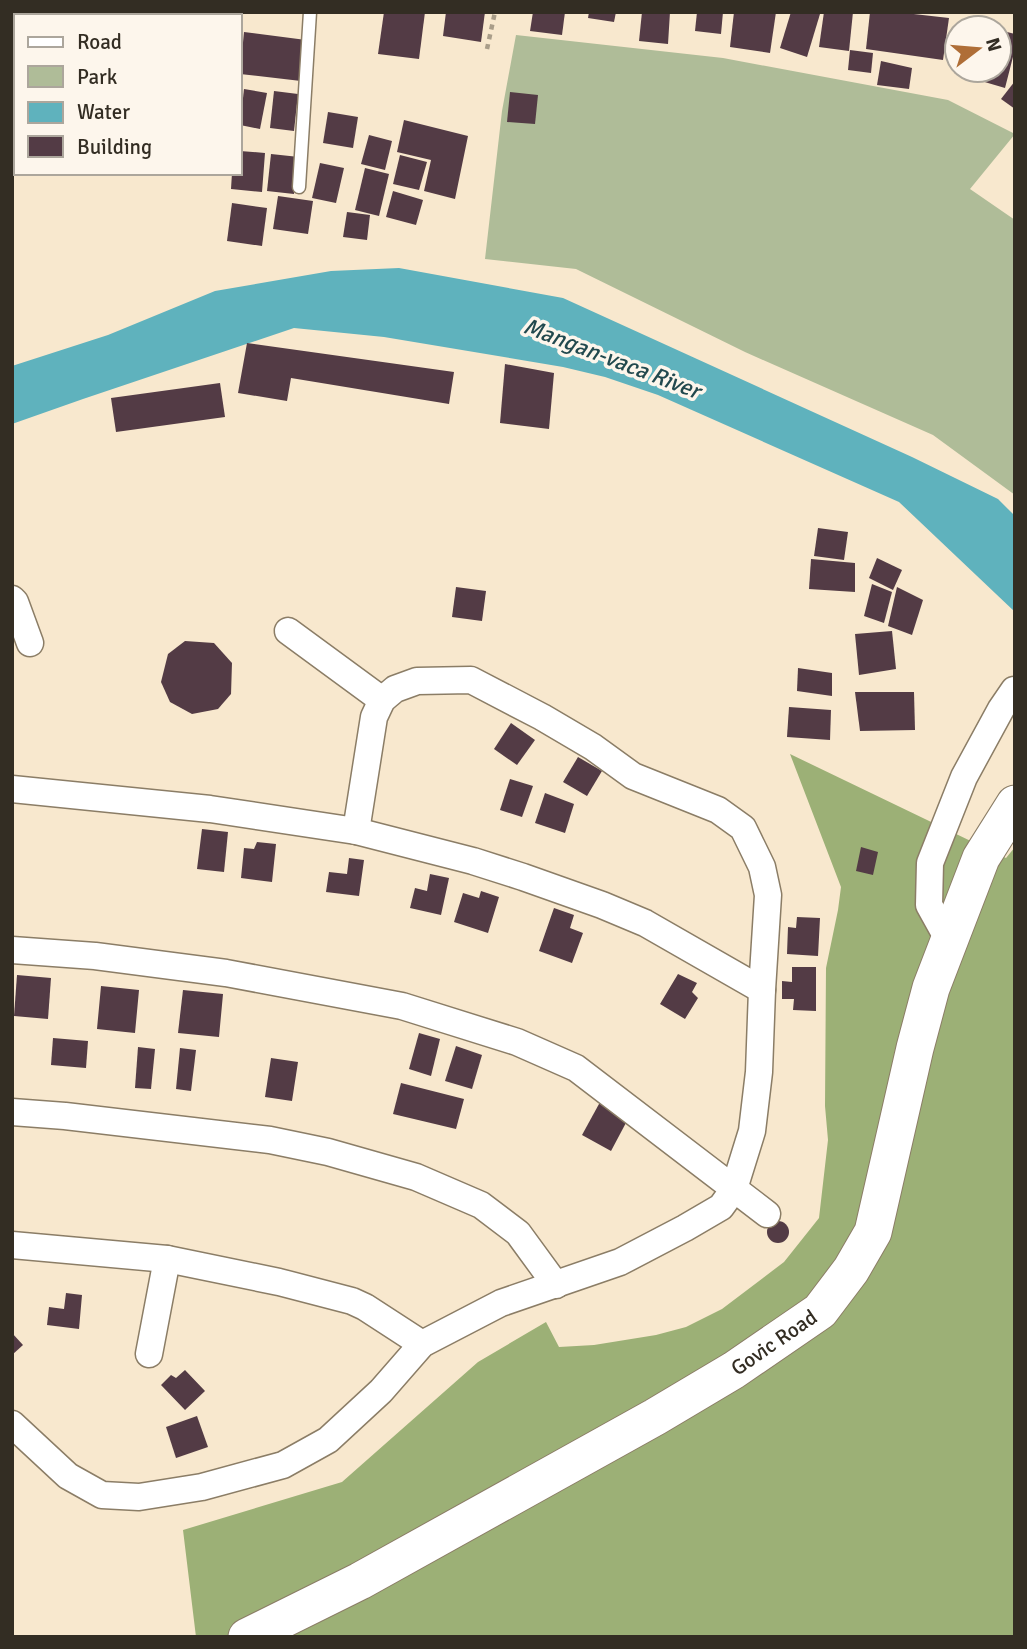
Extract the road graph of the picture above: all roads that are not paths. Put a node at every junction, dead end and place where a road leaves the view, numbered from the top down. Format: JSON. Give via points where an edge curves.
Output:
{"nodes":[{"id":1,"x":310,"y":12,"type":"edge"},
{"id":2,"x":299,"y":187,"type":"dead end"},
{"id":3,"x":12,"y":599,"type":"edge"},
{"id":4,"x":288,"y":631,"type":"dead end"},
{"id":5,"x":30,"y":643,"type":"dead end"},
{"id":6,"x":1014,"y":690,"type":"edge"},
{"id":7,"x":382,"y":700,"type":"junction"},
{"id":8,"x":12,"y":789,"type":"edge"},
{"id":9,"x":1015,"y":804,"type":"edge"},
{"id":10,"x":356,"y":831,"type":"junction"},
{"id":11,"x":949,"y":941,"type":"junction"},
{"id":12,"x":12,"y":950,"type":"edge"},
{"id":13,"x":762,"y":990,"type":"junction"},
{"id":14,"x":12,"y":1112,"type":"edge"},
{"id":15,"x":734,"y":1189,"type":"junction"},
{"id":16,"x":767,"y":1214,"type":"dead end"},
{"id":17,"x":12,"y":1245,"type":"edge"},
{"id":18,"x":167,"y":1259,"type":"junction"},
{"id":19,"x":556,"y":1285,"type":"junction"},
{"id":20,"x":422,"y":1344,"type":"junction"},
{"id":21,"x":149,"y":1354,"type":"dead end"},
{"id":22,"x":12,"y":1424,"type":"edge"},
{"id":23,"x":247,"y":1637,"type":"edge"}],
"edges":[{"from":1,"to":2,"type":"lane"},
{"from":3,"to":5,"type":"street"},
{"from":4,"to":7,"type":"street"},
{"from":6,"to":11,"type":"street","via":[[964,777],[930,863],[929,905]]},
{"from":7,"to":10,"type":"street","via":[[374,717]]},
{"from":7,"to":13,"type":"street","via":[[417,681],[471,680],[593,747],[633,776],[718,810],[743,828],[762,867],[768,895]]},
{"from":8,"to":10,"type":"street","via":[[210,809]]},
{"from":9,"to":11,"type":"main road","name":"Govic Road","via":[[981,858]]},
{"from":10,"to":13,"type":"street","via":[[473,861],[602,905],[645,923]]},
{"from":11,"to":23,"type":"main road","name":"Govic Road","via":[[915,1048],[873,1232],[820,1311],[734,1370],[643,1423],[360,1581]]},
{"from":12,"to":15,"type":"street","via":[[95,956],[253,978],[402,1006],[517,1042],[576,1068]]},
{"from":13,"to":15,"type":"street","via":[[752,1131]]},
{"from":14,"to":19,"type":"street","via":[[270,1140],[416,1177],[481,1205],[518,1233]]},
{"from":15,"to":16,"type":"street"},
{"from":15,"to":19,"type":"street","via":[[720,1207],[685,1228],[620,1262]]},
{"from":17,"to":18,"type":"street"},
{"from":18,"to":20,"type":"street","via":[[352,1301]]},
{"from":18,"to":21,"type":"street"},
{"from":19,"to":20,"type":"street","via":[[501,1303]]},
{"from":20,"to":22,"type":"street","via":[[381,1391],[328,1440],[283,1465],[202,1487],[139,1497],[102,1495],[68,1476]]}]}
